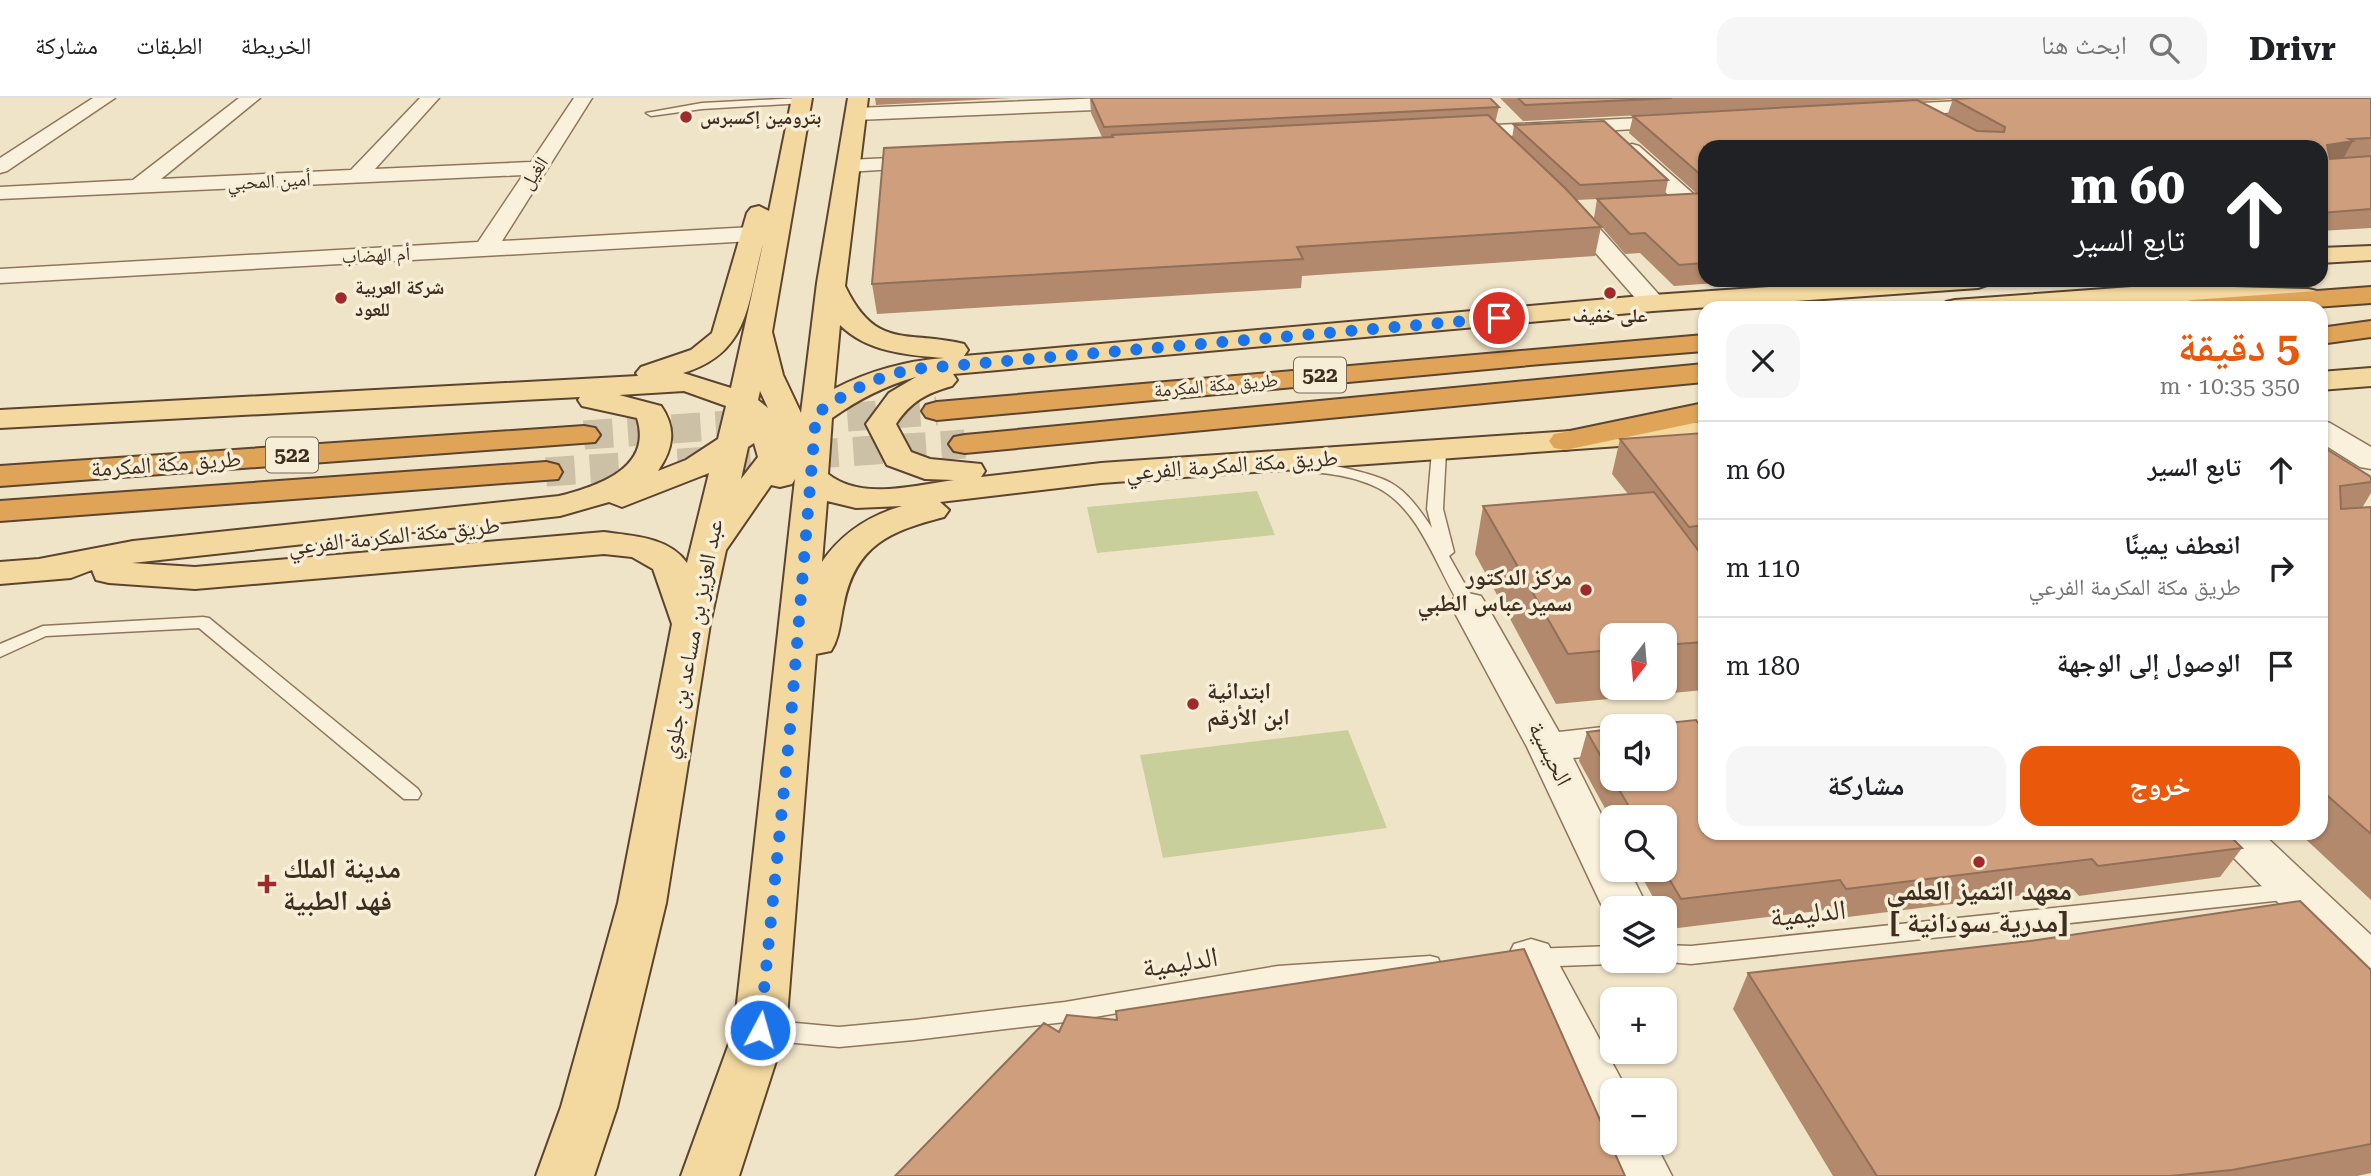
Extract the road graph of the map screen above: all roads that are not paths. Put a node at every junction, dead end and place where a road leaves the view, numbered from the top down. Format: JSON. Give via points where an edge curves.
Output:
{"nodes":[{"id":1,"x":106,"y":98,"type":"edge"},
{"id":2,"x":251,"y":98,"type":"edge"},
{"id":3,"x":430,"y":98,"type":"edge"},
{"id":4,"x":583,"y":98,"type":"edge"},
{"id":5,"x":1240,"y":98,"type":"edge"},
{"id":6,"x":1898,"y":98,"type":"edge"},
{"id":7,"x":802,"y":100,"type":"edge"},
{"id":8,"x":1067,"y":102,"type":"edge"},
{"id":9,"x":2021,"y":104,"type":"edge"},
{"id":10,"x":857,"y":106,"type":"edge"},
{"id":11,"x":1916,"y":109,"type":"junction"},
{"id":12,"x":1862,"y":112,"type":"edge"},
{"id":13,"x":652,"y":113,"type":"dead end"},
{"id":14,"x":1700,"y":120,"type":"edge"},
{"id":15,"x":1606,"y":125,"type":"junction"},
{"id":16,"x":1951,"y":128,"type":"edge"},
{"id":17,"x":1072,"y":130,"type":"dead end"},
{"id":18,"x":1434,"y":135,"type":"edge"},
{"id":19,"x":955,"y":160,"type":"edge"},
{"id":20,"x":848,"y":166,"type":"junction"},
{"id":21,"x":0,"y":167,"type":"edge"},
{"id":22,"x":791,"y":167,"type":"junction"},
{"id":23,"x":537,"y":168,"type":"junction"},
{"id":24,"x":357,"y":176,"type":"junction"},
{"id":25,"x":138,"y":187,"type":"junction"},
{"id":26,"x":0,"y":193,"type":"edge"},
{"id":27,"x":1553,"y":193,"type":"edge"},
{"id":28,"x":1697,"y":203,"type":"edge"},
{"id":29,"x":1663,"y":205,"type":"edge"},
{"id":30,"x":1598,"y":209,"type":"edge"},
{"id":31,"x":1571,"y":210,"type":"junction"},
{"id":32,"x":752,"y":234,"type":"junction"},
{"id":33,"x":485,"y":249,"type":"junction"},
{"id":34,"x":2371,"y":253,"type":"edge"},
{"id":35,"x":2328,"y":256,"type":"edge"},
{"id":36,"x":0,"y":276,"type":"edge"},
{"id":37,"x":830,"y":283,"type":"junction"},
{"id":38,"x":1879,"y":287,"type":"edge"},
{"id":39,"x":2371,"y":295,"type":"edge"},
{"id":40,"x":2334,"y":298,"type":"junction"},
{"id":41,"x":2050,"y":301,"type":"edge"},
{"id":42,"x":2291,"y":301,"type":"edge"},
{"id":43,"x":1653,"y":303,"type":"junction"},
{"id":44,"x":2371,"y":323,"type":"edge"},
{"id":45,"x":1698,"y":324,"type":"edge"},
{"id":46,"x":2328,"y":326,"type":"edge"},
{"id":47,"x":2371,"y":330,"type":"edge"},
{"id":48,"x":2328,"y":335,"type":"edge"},
{"id":49,"x":1286,"y":338,"type":"junction"},
{"id":50,"x":1477,"y":338,"type":"junction"},
{"id":51,"x":1698,"y":343,"type":"edge"},
{"id":52,"x":1204,"y":345,"type":"junction"},
{"id":53,"x":1698,"y":374,"type":"edge"},
{"id":54,"x":2371,"y":376,"type":"edge"},
{"id":55,"x":2328,"y":380,"type":"edge"},
{"id":56,"x":307,"y":402,"type":"junction"},
{"id":57,"x":937,"y":411,"type":"tunnel mouth"},
{"id":58,"x":1698,"y":413,"type":"edge"},
{"id":59,"x":0,"y":419,"type":"edge"},
{"id":60,"x":779,"y":422,"type":"junction"},
{"id":61,"x":1698,"y":431,"type":"edge"},
{"id":62,"x":2328,"y":434,"type":"edge"},
{"id":63,"x":584,"y":435,"type":"tunnel mouth"},
{"id":64,"x":1565,"y":441,"type":"junction"},
{"id":65,"x":733,"y":444,"type":"junction"},
{"id":66,"x":965,"y":444,"type":"tunnel mouth"},
{"id":67,"x":1439,"y":452,"type":"junction"},
{"id":68,"x":2371,"y":460,"type":"edge"},
{"id":69,"x":1271,"y":464,"type":"junction"},
{"id":70,"x":546,"y":472,"type":"tunnel mouth"},
{"id":71,"x":1101,"y":473,"type":"junction"},
{"id":72,"x":0,"y":476,"type":"edge"},
{"id":73,"x":811,"y":476,"type":"junction"},
{"id":74,"x":0,"y":511,"type":"edge"},
{"id":75,"x":710,"y":547,"type":"junction"},
{"id":76,"x":46,"y":568,"type":"junction"},
{"id":77,"x":0,"y":573,"type":"edge"},
{"id":78,"x":1468,"y":604,"type":"junction"},
{"id":79,"x":691,"y":624,"type":"junction"},
{"id":80,"x":0,"y":652,"type":"edge"},
{"id":81,"x":790,"y":729,"type":"junction"},
{"id":82,"x":1600,"y":741,"type":"edge"},
{"id":83,"x":1547,"y":747,"type":"junction"},
{"id":84,"x":411,"y":794,"type":"dead end"},
{"id":85,"x":2242,"y":840,"type":"edge"},
{"id":86,"x":2292,"y":891,"type":"junction"},
{"id":87,"x":1619,"y":896,"type":"edge"},
{"id":88,"x":1677,"y":954,"type":"edge"},
{"id":89,"x":1600,"y":956,"type":"edge"},
{"id":90,"x":1518,"y":959,"type":"joint"},
{"id":91,"x":1451,"y":964,"type":"edge"},
{"id":92,"x":2371,"y":965,"type":"edge"},
{"id":93,"x":1065,"y":1012,"type":"junction"},
{"id":94,"x":760,"y":1030,"type":"junction"},
{"id":95,"x":1036,"y":1041,"type":"edge"},
{"id":96,"x":1600,"y":1094,"type":"edge"},
{"id":97,"x":1633,"y":1155,"type":"edge"},
{"id":98,"x":565,"y":1176,"type":"edge"},
{"id":99,"x":710,"y":1176,"type":"edge"},
{"id":100,"x":1644,"y":1176,"type":"edge"}],
"edges":[{"from":1,"to":21,"type":"street"},
{"from":2,"to":25,"type":"street"},
{"from":3,"to":24,"type":"street"},
{"from":4,"to":23,"type":"street","name":"الغيل"},
{"from":5,"to":8,"type":"street"},
{"from":6,"to":11,"type":"street"},
{"from":7,"to":13,"type":"lane"},
{"from":7,"to":22,"type":"main road"},
{"from":8,"to":10,"type":"street"},
{"from":8,"to":17,"type":"street"},
{"from":9,"to":11,"type":"street"},
{"from":10,"to":20,"type":"main road"},
{"from":11,"to":12,"type":"street"},
{"from":11,"to":16,"type":"street"},
{"from":14,"to":15,"type":"street"},
{"from":15,"to":18,"type":"street","via":[[1513,140],[1495,123]]},
{"from":15,"to":28,"type":"street"},
{"from":19,"to":20,"type":"street"},
{"from":20,"to":37,"type":"main road"},
{"from":22,"to":32,"type":"main road","via":[[765,188]]},
{"from":22,"to":60,"type":"main road","via":[[760,324]]},
{"from":23,"to":24,"type":"street","name":"أمين المحبي"},
{"from":23,"to":33,"type":"street","name":"الغيل"},
{"from":24,"to":25,"type":"street","name":"أمين المحبي"},
{"from":25,"to":26,"type":"street","name":"أمين المحبي"},
{"from":27,"to":31,"type":"street"},
{"from":28,"to":29,"type":"street"},
{"from":30,"to":31,"type":"street"},
{"from":31,"to":43,"type":"street"},
{"from":32,"to":33,"type":"street","name":"أم الهضاب"},
{"from":32,"to":56,"type":"main road","via":[[725,335],[698,360],[650,373]]},
{"from":33,"to":36,"type":"street","name":"أم الهضاب"},
{"from":34,"to":35,"type":"main road"},
{"from":37,"to":52,"type":"main road","via":[[850,321],[870,334],[916,346],[990,351]]},
{"from":37,"to":60,"type":"main road","via":[[822,355]]},
{"from":38,"to":43,"type":"main road","name":"طريق مكة المكرمة الفرعي"},
{"from":39,"to":40,"type":"highway"},
{"from":40,"to":41,"type":"main road","via":[[2159,293]]},
{"from":40,"to":42,"type":"highway"},
{"from":43,"to":49,"type":"main road","name":"طريق مكة المكرمة الفرعي"},
{"from":44,"to":46,"type":"highway"},
{"from":45,"to":50,"type":"main road"},
{"from":47,"to":48,"type":"highway"},
{"from":49,"to":50,"type":"main road"},
{"from":49,"to":52,"type":"main road","name":"طريق مكة المكرمة الفرعي"},
{"from":50,"to":71,"type":"main road","via":[[970,374],[925,383],[897,398],[881,424],[898,458],[925,469]]},
{"from":51,"to":57,"type":"highway","name":"طريق مكة المكرمة","number":"522"},
{"from":52,"to":60,"type":"main road","name":"طريق مكة المكرمة الفرعي","via":[[914,369],[882,376]]},
{"from":53,"to":66,"type":"highway","name":"طريق مكة المكرمة","number":"522"},
{"from":54,"to":55,"type":"main road"},
{"from":56,"to":59,"type":"main road"},
{"from":56,"to":60,"type":"main road","via":[[687,382]]},
{"from":56,"to":76,"type":"main road","via":[[605,400],[650,412],[657,424],[658,445],[645,467],[616,490],[560,506],[133,552]]},
{"from":58,"to":64,"type":"highway"},
{"from":60,"to":65,"type":"main road","name":"طريق مكة المكرمة الفرعي"},
{"from":60,"to":73,"type":"main road"},
{"from":60,"to":75,"type":"main road","name":"طريق مكة المكرمة الفرعي"},
{"from":60,"to":81,"type":"main road","via":[[785,491],[775,605]]},
{"from":61,"to":64,"type":"main road","name":"طريق مكة المكرمة الفرعي"},
{"from":62,"to":68,"type":"street"},
{"from":63,"to":72,"type":"highway","name":"طريق مكة المكرمة","number":"522"},
{"from":64,"to":67,"type":"main road","name":"طريق مكة المكرمة الفرعي"},
{"from":65,"to":75,"type":"main road","name":"عبد العزيز بن مساعد بن جلوي"},
{"from":65,"to":76,"type":"main road","name":"طريق مكة المكرمة الفرعي","via":[[697,467],[551,519]]},
{"from":67,"to":69,"type":"main road","name":"طريق مكة المكرمة الفرعي"},
{"from":67,"to":78,"type":"lane","via":[[1435,509],[1442,543]]},
{"from":69,"to":71,"type":"main road","name":"طريق مكة المكرمة الفرعي"},
{"from":69,"to":78,"type":"lane","via":[[1359,475],[1388,487],[1420,521]]},
{"from":70,"to":74,"type":"highway","name":"طريق مكة المكرمة","number":"522"},
{"from":71,"to":73,"type":"main road","name":"طريق مكة المكرمة الفرعي","via":[[878,499],[843,498]]},
{"from":71,"to":81,"type":"main road","via":[[1038,493],[915,512],[864,538],[833,575]]},
{"from":73,"to":81,"type":"main road"},
{"from":75,"to":79,"type":"main road","name":"عبد العزيز بن مساعد بن جلوي"},
{"from":76,"to":77,"type":"main road","name":"طريق مكة المكرمة الفرعي"},
{"from":76,"to":79,"type":"main road","via":[[195,578],[604,543],[641,547],[669,563]]},
{"from":78,"to":83,"type":"street","name":"الحيسية"},
{"from":79,"to":98,"type":"main road","name":"عبد العزيز بن مساعد بن جلوي","via":[[642,903],[589,1107]]},
{"from":80,"to":84,"type":"lane","via":[[43,632],[203,622]]},
{"from":81,"to":94,"type":"main road"},
{"from":82,"to":83,"type":"street"},
{"from":83,"to":87,"type":"street","name":"الحيسية"},
{"from":85,"to":86,"type":"street"},
{"from":86,"to":88,"type":"lane","name":"الدليمية"},
{"from":86,"to":92,"type":"street"},
{"from":89,"to":90,"type":"lane"},
{"from":90,"to":96,"type":"street"},
{"from":91,"to":93,"type":"lane","name":"الدليمية","via":[[1278,976]]},
{"from":93,"to":94,"type":"lane","name":"الدليمية","via":[[839,1037]]},
{"from":93,"to":95,"type":"lane"},
{"from":94,"to":99,"type":"main road"},
{"from":97,"to":100,"type":"street"}]}
